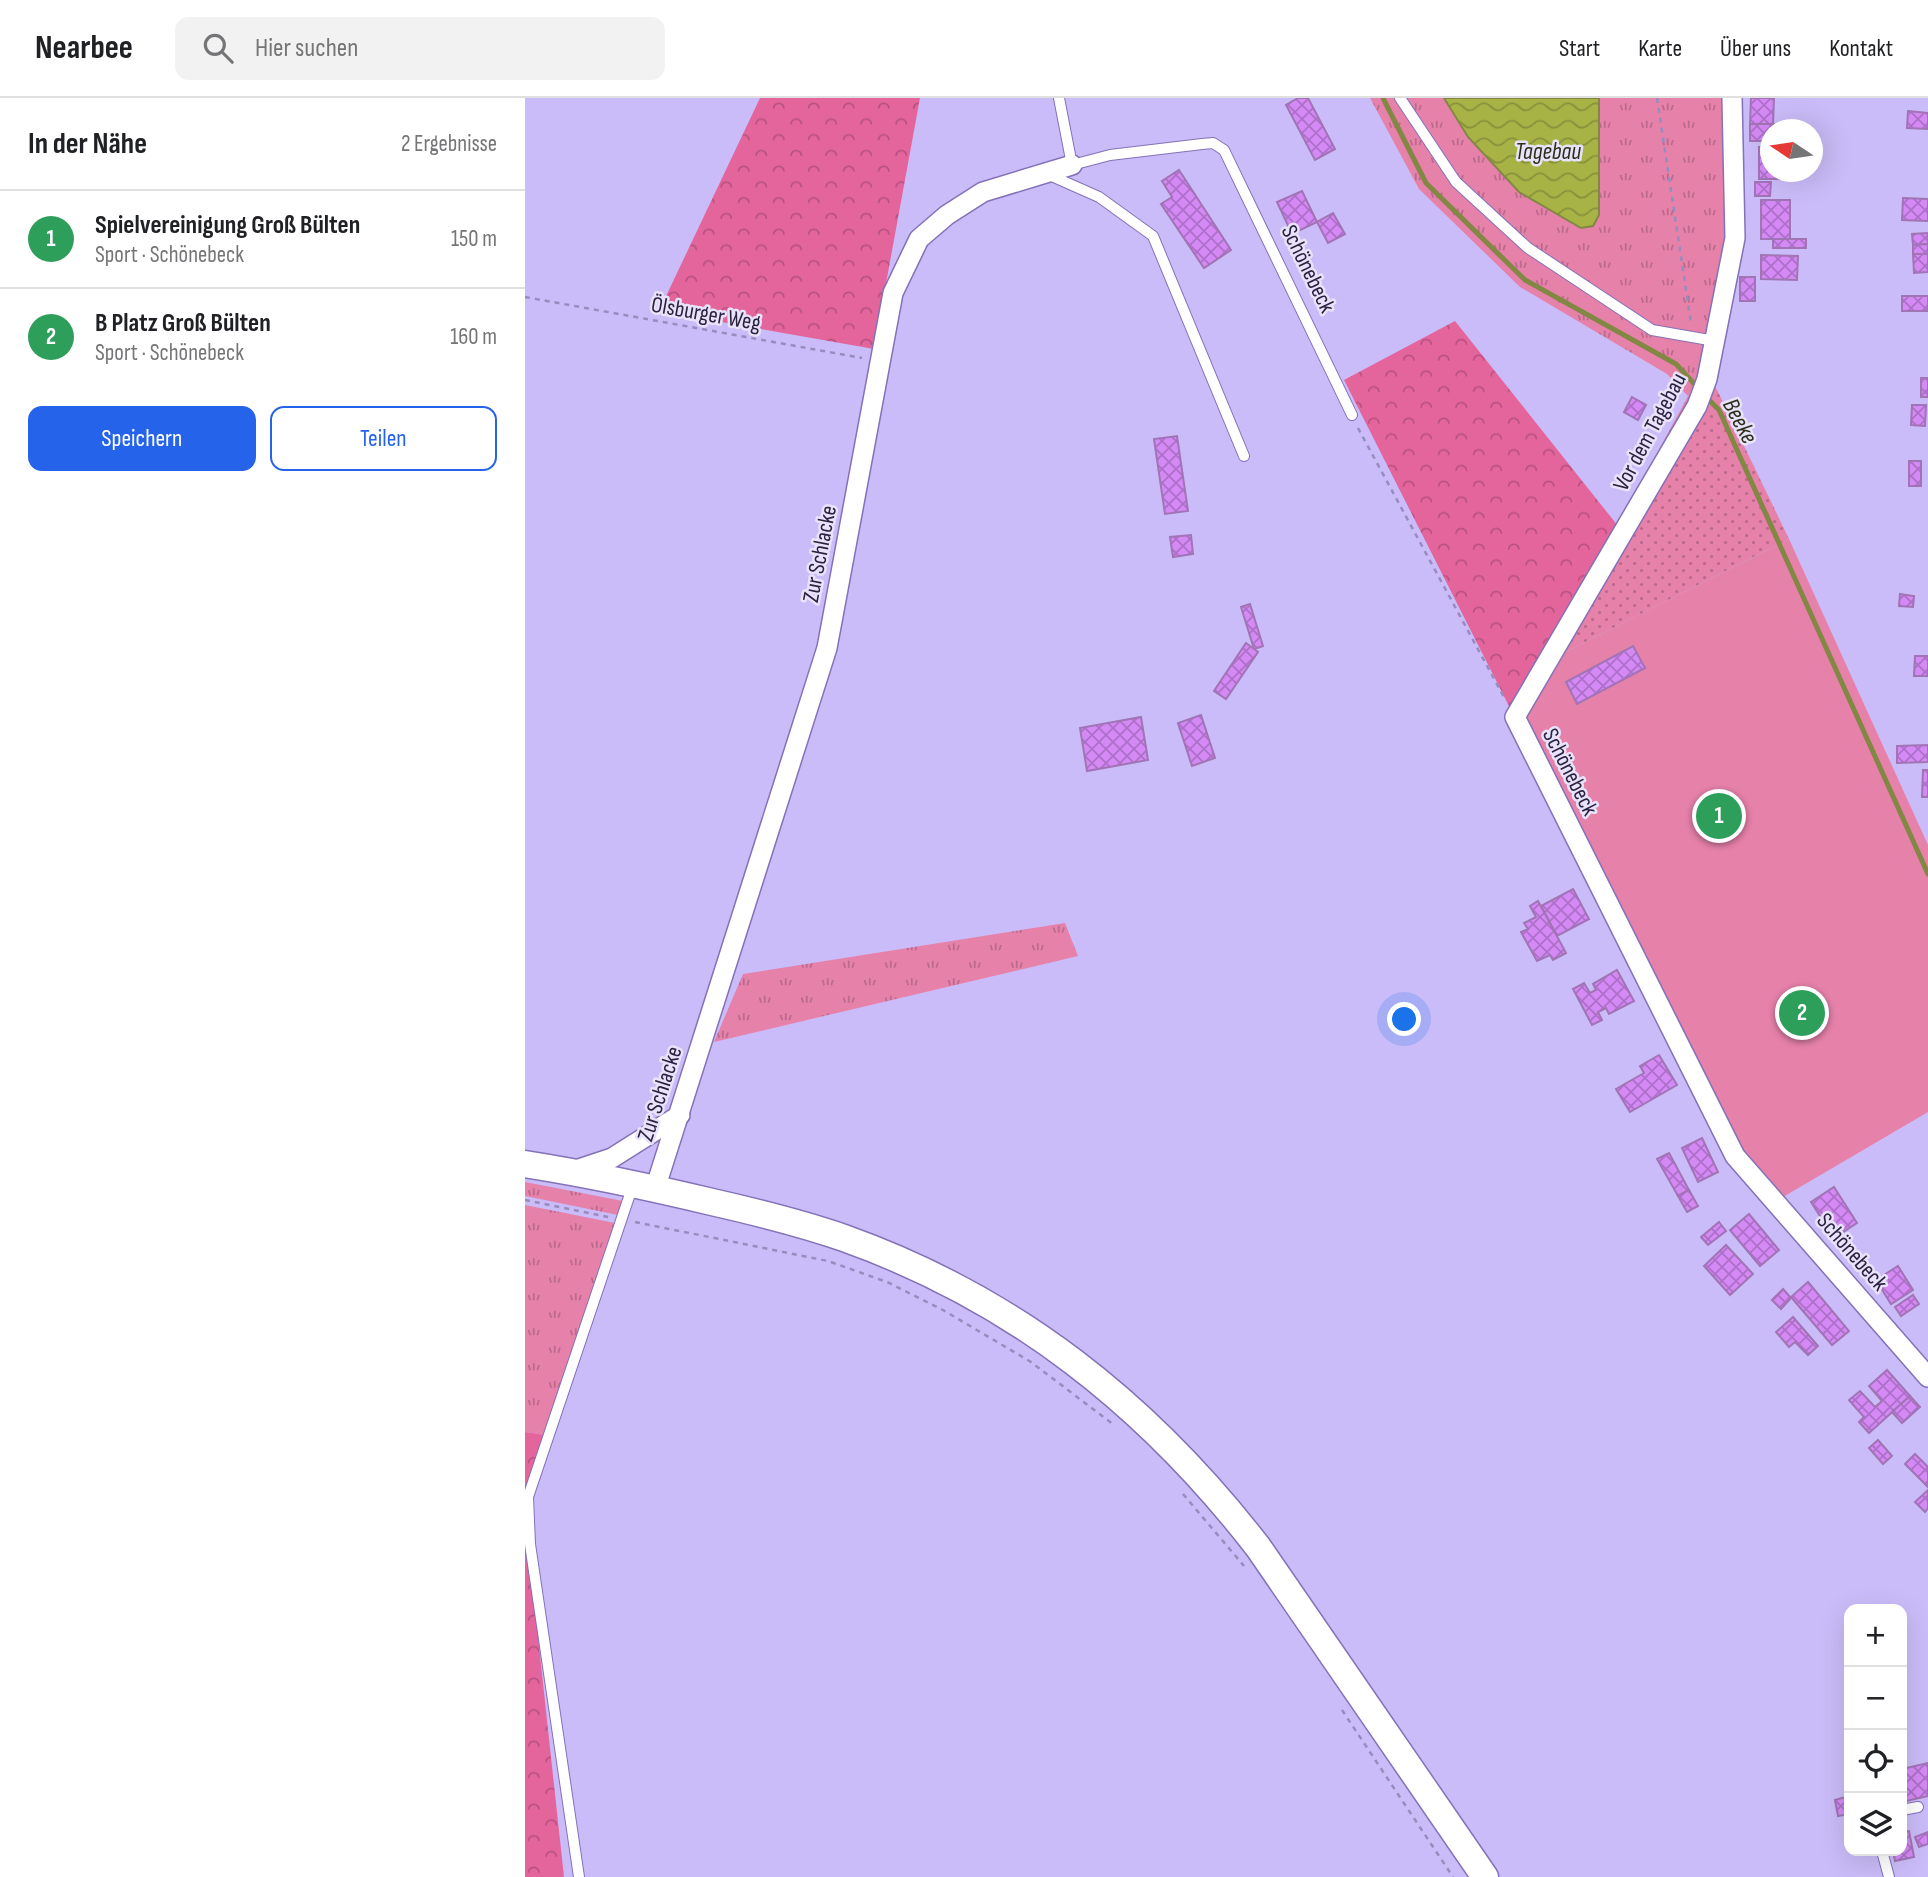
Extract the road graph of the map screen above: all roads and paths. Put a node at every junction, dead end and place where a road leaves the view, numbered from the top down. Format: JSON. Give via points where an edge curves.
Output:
{"nodes":[{"id":1,"x":1059,"y":98,"type":"edge"},
{"id":2,"x":1399,"y":98,"type":"edge"},
{"id":3,"x":1657,"y":98,"type":"edge"},
{"id":4,"x":1732,"y":98,"type":"edge"},
{"id":5,"x":1224,"y":150,"type":"joint"},
{"id":6,"x":1072,"y":165,"type":"junction"},
{"id":7,"x":1047,"y":174,"type":"junction"},
{"id":8,"x":525,"y":297,"type":"edge"},
{"id":9,"x":1693,"y":338,"type":"junction"},
{"id":10,"x":1715,"y":341,"type":"junction"},
{"id":11,"x":882,"y":361,"type":"junction"},
{"id":12,"x":1352,"y":415,"type":"joint"},
{"id":13,"x":1244,"y":456,"type":"dead end"},
{"id":14,"x":1515,"y":717,"type":"junction"},
{"id":15,"x":680,"y":1115,"type":"junction"},
{"id":16,"x":525,"y":1164,"type":"edge"},
{"id":17,"x":570,"y":1171,"type":"junction"},
{"id":18,"x":644,"y":1187,"type":"junction"},
{"id":19,"x":525,"y":1200,"type":"edge"},
{"id":20,"x":621,"y":1219,"type":"junction"},
{"id":21,"x":1928,"y":1377,"type":"edge"},
{"id":22,"x":1114,"y":1425,"type":"dead end"},
{"id":23,"x":1180,"y":1490,"type":"dead end"},
{"id":24,"x":1249,"y":1573,"type":"dead end"},
{"id":25,"x":1341,"y":1708,"type":"dead end"},
{"id":26,"x":1917,"y":1807,"type":"dead end"},
{"id":27,"x":1907,"y":1809,"type":"edge"},
{"id":28,"x":1883,"y":1856,"type":"edge"},
{"id":29,"x":579,"y":1877,"type":"edge"},
{"id":30,"x":1453,"y":1877,"type":"edge"},
{"id":31,"x":1485,"y":1877,"type":"edge"},
{"id":32,"x":1889,"y":1877,"type":"edge"}],
"edges":[{"from":1,"to":6,"type":"lane"},
{"from":2,"to":9,"type":"lane","via":[[1456,182],[1528,248],[1652,330]]},
{"from":3,"to":9,"type":"path"},
{"from":4,"to":10,"type":"street","name":"Vor dem Tagebau","via":[[1735,238]]},
{"from":5,"to":6,"type":"lane","name":"Zur Schlacke","via":[[1213,143],[1202,144],[1110,155]]},
{"from":5,"to":12,"type":"lane","name":"Schönebeck"},
{"from":6,"to":7,"type":"street","name":"Zur Schlacke"},
{"from":7,"to":11,"type":"street","name":"Zur Schlacke","via":[[983,192],[919,239],[893,293]]},
{"from":7,"to":13,"type":"lane","via":[[1099,197],[1153,236]]},
{"from":8,"to":11,"type":"path","name":"Ölsburger Weg"},
{"from":9,"to":10,"type":"lane"},
{"from":10,"to":14,"type":"street","name":"Vor dem Tagebau","via":[[1697,406]]},
{"from":11,"to":15,"type":"street","name":"Zur Schlacke","via":[[827,648]]},
{"from":12,"to":14,"type":"path","name":"Schönebeck"},
{"from":14,"to":21,"type":"street","name":"Schönebeck","via":[[1735,1156]]},
{"from":15,"to":17,"type":"street","via":[[612,1158]]},
{"from":15,"to":18,"type":"street","name":"Zur Schlacke"},
{"from":16,"to":17,"type":"street"},
{"from":17,"to":18,"type":"street"},
{"from":18,"to":20,"type":"lane"},
{"from":18,"to":31,"type":"street","via":[[804,1225],[920,1269],[993,1307],[1111,1390],[1181,1456],[1258,1547]]},
{"from":19,"to":20,"type":"path"},
{"from":20,"to":22,"type":"path","via":[[828,1261],[887,1282],[1031,1362]]},
{"from":20,"to":29,"type":"lane","via":[[528,1497],[530,1544]]},
{"from":23,"to":24,"type":"path"},
{"from":25,"to":30,"type":"path"},
{"from":26,"to":27,"type":"lane"},
{"from":28,"to":32,"type":"lane"}]}
